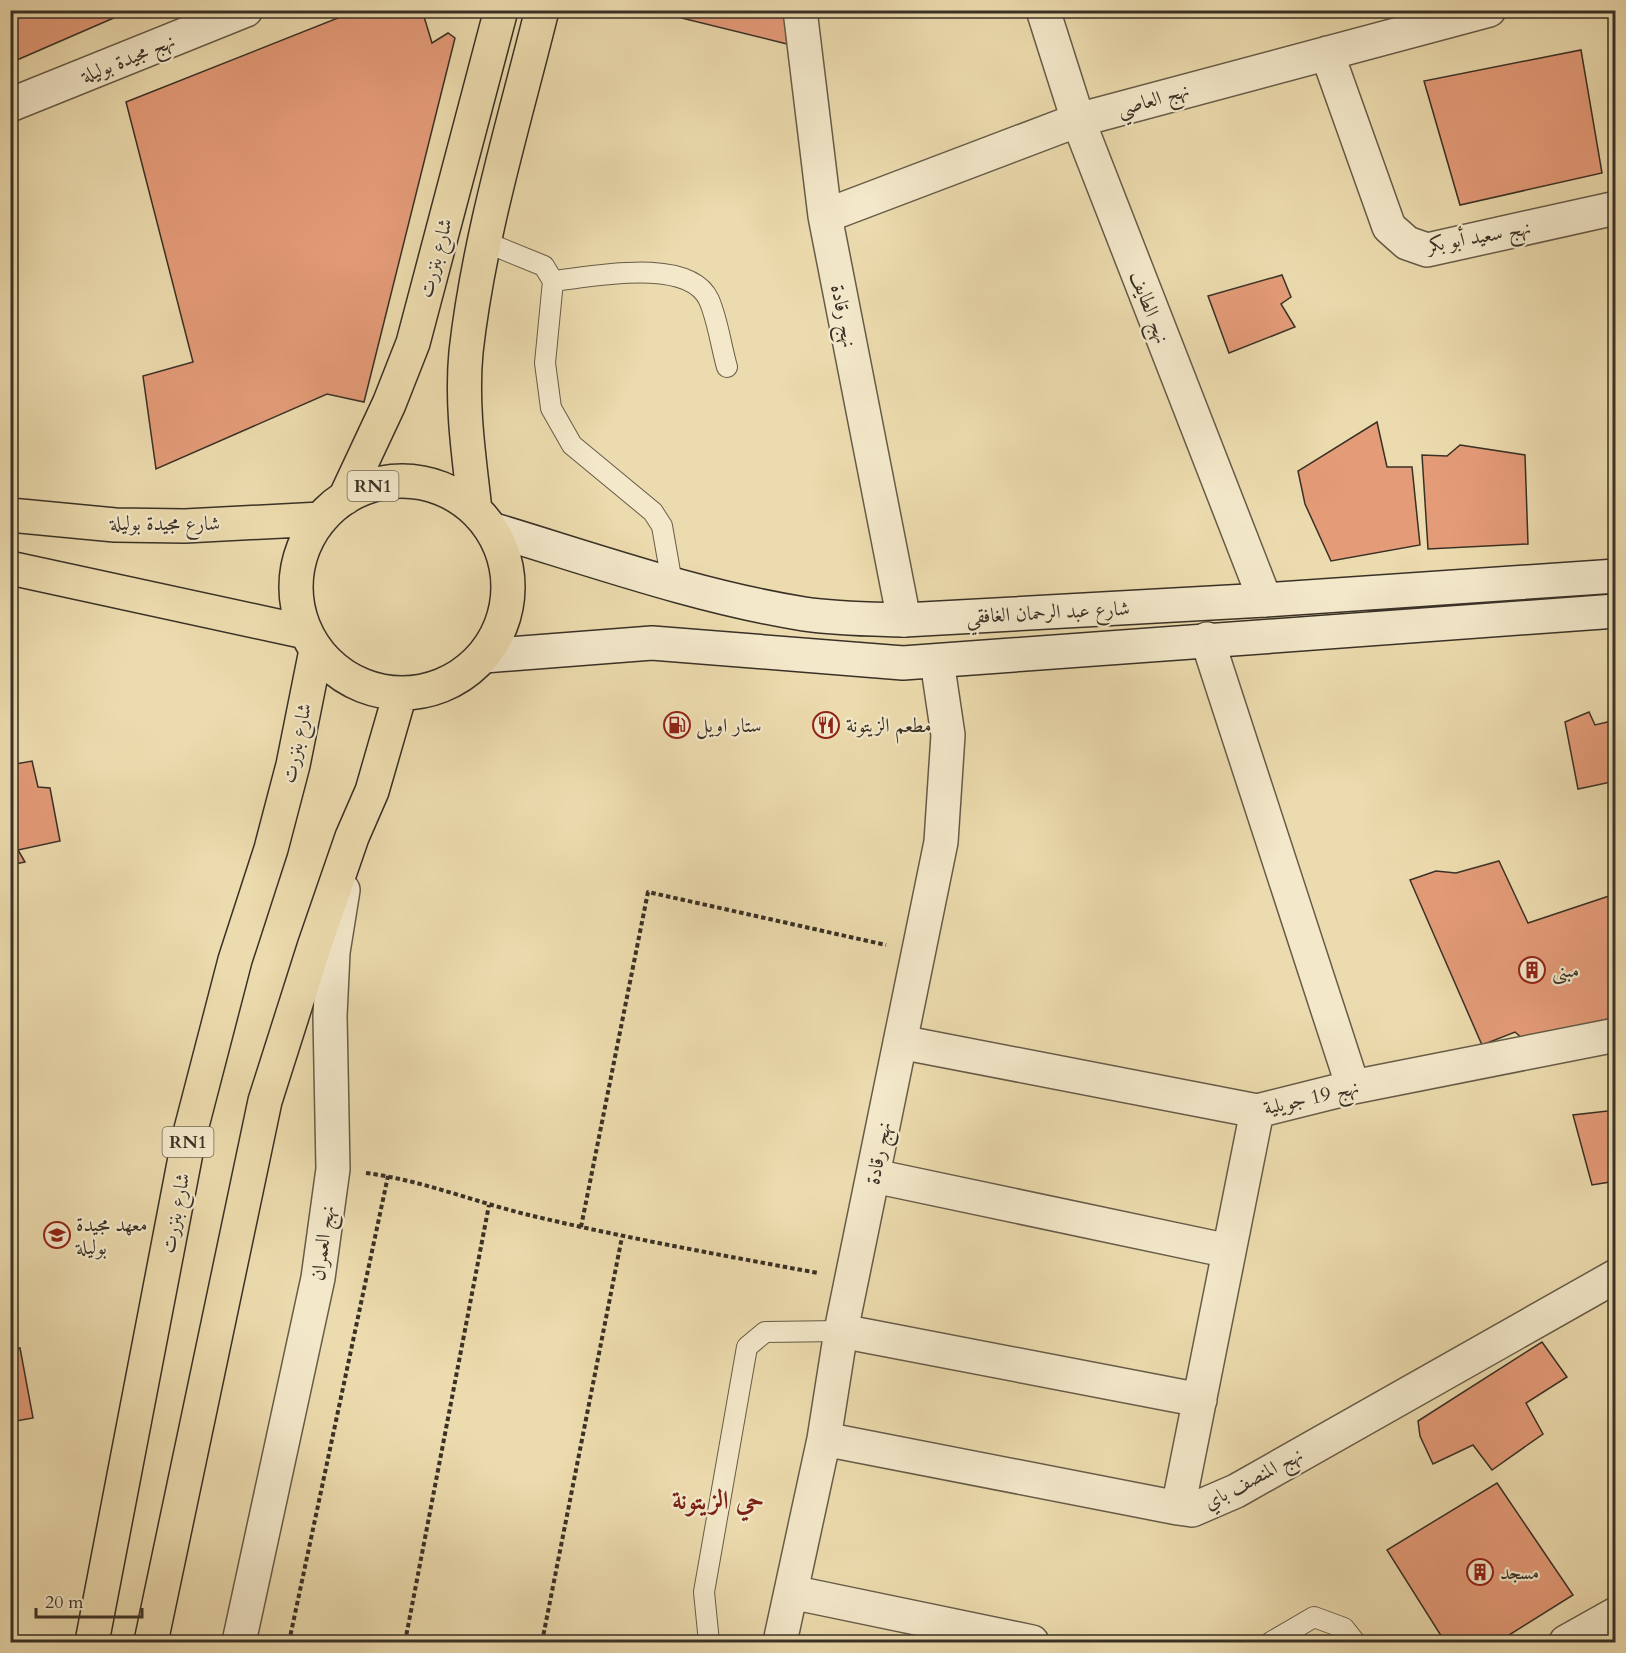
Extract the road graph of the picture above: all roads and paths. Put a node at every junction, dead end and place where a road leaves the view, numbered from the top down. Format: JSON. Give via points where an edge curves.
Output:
{"nodes":[{"id":1,"x":246,"y":10,"type":"edge"},
{"id":2,"x":501,"y":10,"type":"edge"},
{"id":3,"x":542,"y":10,"type":"edge"},
{"id":4,"x":800,"y":10,"type":"edge"},
{"id":5,"x":1043,"y":10,"type":"edge"},
{"id":6,"x":1490,"y":10,"type":"edge"},
{"id":7,"x":1327,"y":53,"type":"junction"},
{"id":8,"x":10,"y":105,"type":"edge"},
{"id":9,"x":1078,"y":120,"type":"junction"},
{"id":10,"x":1616,"y":208,"type":"edge"},
{"id":11,"x":825,"y":216,"type":"junction"},
{"id":12,"x":485,"y":242,"type":"junction"},
{"id":13,"x":553,"y":281,"type":"junction"},
{"id":14,"x":727,"y":368,"type":"dead end"},
{"id":15,"x":345,"y":498,"type":"junction"},
{"id":16,"x":10,"y":515,"type":"edge"},
{"id":17,"x":321,"y":519,"type":"junction"},
{"id":18,"x":483,"y":519,"type":"junction"},
{"id":19,"x":10,"y":568,"type":"edge"},
{"id":20,"x":1616,"y":576,"type":"edge"},
{"id":21,"x":672,"y":584,"type":"junction"},
{"id":22,"x":1265,"y":600,"type":"junction"},
{"id":23,"x":1616,"y":611,"type":"edge"},
{"id":24,"x":904,"y":620,"type":"junction"},
{"id":25,"x":1207,"y":639,"type":"junction"},
{"id":26,"x":311,"y":641,"type":"junction"},
{"id":27,"x":484,"y":656,"type":"junction"},
{"id":28,"x":937,"y":662,"type":"junction"},
{"id":29,"x":400,"y":694,"type":"junction"},
{"id":30,"x":352,"y":837,"type":"junction"},
{"id":31,"x":918,"y":952,"type":"junction"},
{"id":32,"x":1616,"y":1035,"type":"edge"},
{"id":33,"x":900,"y":1042,"type":"junction"},
{"id":34,"x":1353,"y":1087,"type":"junction"},
{"id":35,"x":1257,"y":1111,"type":"junction"},
{"id":36,"x":333,"y":1169,"type":"junction"},
{"id":37,"x":388,"y":1176,"type":"junction"},
{"id":38,"x":874,"y":1176,"type":"junction"},
{"id":39,"x":489,"y":1205,"type":"junction"},
{"id":40,"x":581,"y":1227,"type":"junction"},
{"id":41,"x":622,"y":1237,"type":"junction"},
{"id":42,"x":1229,"y":1251,"type":"junction"},
{"id":43,"x":1616,"y":1276,"type":"edge"},
{"id":44,"x":852,"y":1279,"type":"junction"},
{"id":45,"x":841,"y":1331,"type":"junction"},
{"id":46,"x":1200,"y":1401,"type":"junction"},
{"id":47,"x":824,"y":1439,"type":"junction"},
{"id":48,"x":1178,"y":1508,"type":"junction"},
{"id":49,"x":791,"y":1592,"type":"junction"},
{"id":50,"x":1616,"y":1614,"type":"edge"},
{"id":51,"x":92,"y":1642,"type":"edge"},
{"id":52,"x":151,"y":1642,"type":"edge"},
{"id":53,"x":239,"y":1642,"type":"edge"},
{"id":54,"x":289,"y":1642,"type":"edge"},
{"id":55,"x":405,"y":1642,"type":"edge"},
{"id":56,"x":542,"y":1642,"type":"edge"},
{"id":57,"x":709,"y":1642,"type":"edge"},
{"id":58,"x":780,"y":1642,"type":"edge"},
{"id":59,"x":1032,"y":1642,"type":"edge"},
{"id":60,"x":1270,"y":1642,"type":"edge"},
{"id":61,"x":1355,"y":1642,"type":"edge"},
{"id":62,"x":1566,"y":1642,"type":"edge"}],
"edges":[{"from":1,"to":8,"type":"street","name":"نهج مجيدة بوليلة"},
{"from":2,"to":15,"type":"main road","name":"شارع بنزرت","number":"RN1","via":[[413,343]]},
{"from":3,"to":12,"type":"main road","number":"RN1"},
{"from":4,"to":11,"type":"street","name":"نهج رقادة"},
{"from":5,"to":9,"type":"street","name":"نهج الطايف"},
{"from":6,"to":7,"type":"street","name":"نهج العاصي"},
{"from":7,"to":9,"type":"street","name":"نهج العاصي"},
{"from":7,"to":10,"type":"street","name":"نهج سعيد أبو بكر","via":[[1389,227],[1407,243],[1427,250]]},
{"from":9,"to":11,"type":"street","name":"نهج العاصي"},
{"from":9,"to":22,"type":"street","name":"نهج الطايف"},
{"from":11,"to":24,"type":"street","name":"نهج رقادة"},
{"from":12,"to":13,"type":"lane","via":[[544,266]]},
{"from":12,"to":18,"type":"main road","number":"RN1","via":[[466,352],[464,419]]},
{"from":13,"to":14,"type":"lane","via":[[626,273],[675,274],[694,282],[708,299]]},
{"from":13,"to":21,"type":"lane","via":[[544,363],[551,408],[572,445],[653,512],[662,526]]},
{"from":15,"to":17,"type":"main road","number":"RN1"},
{"from":15,"to":18,"type":"main road","number":"RN1","via":[[377,484],[412,481],[446,490]]},
{"from":16,"to":17,"type":"main road","name":"شارع مجيدة بوليلة","via":[[115,525],[185,526]]},
{"from":17,"to":26,"type":"main road","number":"RN1","via":[[299,561],[296,585],[298,609]]},
{"from":18,"to":21,"type":"street","name":"شارع عبد الرحمان الغافقي"},
{"from":18,"to":27,"type":"main road","number":"RN1","via":[[504,554],[509,581],[507,607]]},
{"from":19,"to":26,"type":"main road"},
{"from":20,"to":22,"type":"street","name":"شارع عبد الرحمان الغافقي"},
{"from":21,"to":24,"type":"street","name":"شارع عبد الرحمان الغافقي","via":[[804,614]]},
{"from":22,"to":24,"type":"street","name":"شارع عبد الرحمان الغافقي"},
{"from":23,"to":25,"type":"street","name":"شارع عبد الرحمان الغافقي"},
{"from":25,"to":28,"type":"street","name":"شارع عبد الرحمان الغافقي"},
{"from":25,"to":34,"type":"street"},
{"from":26,"to":29,"type":"main road","number":"RN1","via":[[339,673],[368,688]]},
{"from":26,"to":51,"type":"main road","name":"شارع بنزرت","number":"RN1","via":[[293,765],[235,960],[189,1137]]},
{"from":27,"to":28,"type":"street","name":"شارع عبد الرحمان الغافقي","via":[[652,643],[903,663]]},
{"from":27,"to":29,"type":"main road","number":"RN1","via":[[460,677],[432,689]]},
{"from":28,"to":31,"type":"street","name":"نهج رقادة","via":[[948,735],[941,842]]},
{"from":29,"to":30,"type":"main road","via":[[372,791]]},
{"from":30,"to":36,"type":"street","name":"نهج العمران","via":[[333,952]]},
{"from":30,"to":52,"type":"main road","via":[[265,1101]]},
{"from":31,"to":33,"type":"street","name":"نهج رقادة"},
{"from":31,"to":40,"type":"path","via":[[648,892]]},
{"from":32,"to":34,"type":"street","name":"نهج 19 جويلية"},
{"from":33,"to":35,"type":"street","name":"نهج 19 جويلية"},
{"from":33,"to":38,"type":"street","name":"نهج رقادة"},
{"from":34,"to":35,"type":"street","name":"نهج 19 جويلية"},
{"from":35,"to":42,"type":"street","name":"نهج المنصف باي"},
{"from":36,"to":37,"type":"path"},
{"from":36,"to":53,"type":"street","name":"نهج العمران","via":[[318,1278]]},
{"from":37,"to":39,"type":"path"},
{"from":37,"to":54,"type":"path"},
{"from":38,"to":42,"type":"street"},
{"from":38,"to":44,"type":"street","name":"نهج رقادة"},
{"from":39,"to":40,"type":"path"},
{"from":39,"to":55,"type":"path"},
{"from":40,"to":41,"type":"path"},
{"from":41,"to":44,"type":"path"},
{"from":41,"to":56,"type":"path"},
{"from":42,"to":46,"type":"street","name":"نهج المنصف باي"},
{"from":43,"to":48,"type":"street","name":"نهج المنصف باي","via":[[1236,1491],[1192,1510]]},
{"from":44,"to":45,"type":"street","name":"نهج رقادة"},
{"from":45,"to":46,"type":"street"},
{"from":45,"to":47,"type":"street","name":"نهج رقادة"},
{"from":45,"to":57,"type":"lane","via":[[765,1332],[747,1347],[704,1592]]},
{"from":46,"to":48,"type":"street","name":"نهج المنصف باي"},
{"from":47,"to":48,"type":"street"},
{"from":47,"to":49,"type":"street","name":"نهج رقادة"},
{"from":49,"to":58,"type":"street","name":"نهج رقادة"},
{"from":49,"to":59,"type":"street"},
{"from":50,"to":62,"type":"street"},
{"from":60,"to":61,"type":"lane","via":[[1314,1617],[1344,1628]]}]}
